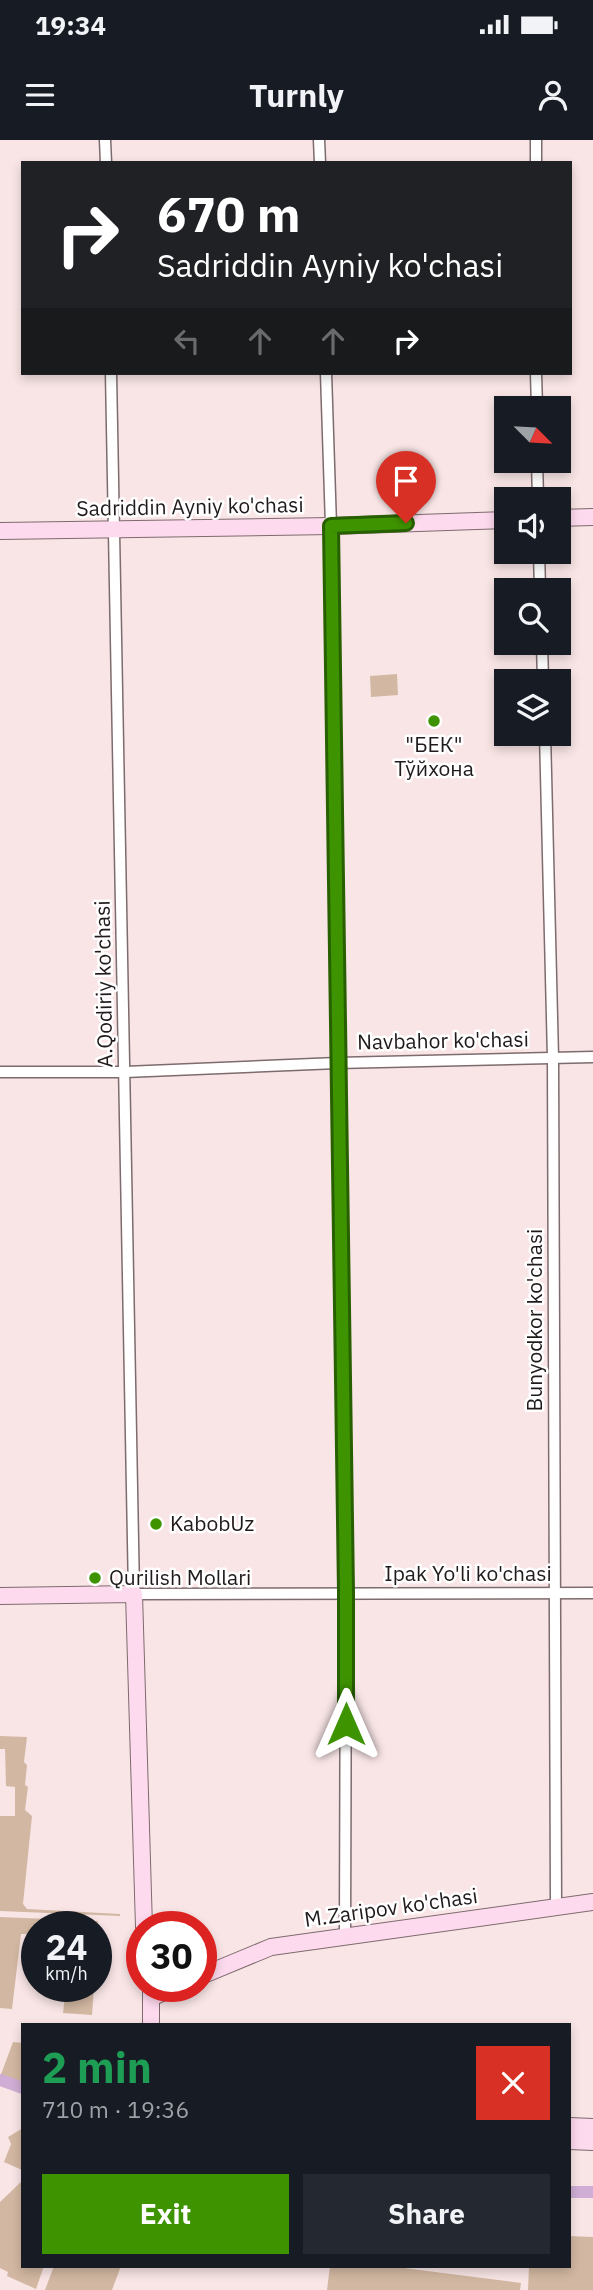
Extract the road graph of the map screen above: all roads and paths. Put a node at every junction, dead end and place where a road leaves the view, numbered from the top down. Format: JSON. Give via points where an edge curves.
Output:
{"nodes":[{"id":1,"x":105,"y":140,"type":"edge"},
{"id":2,"x":319,"y":140,"type":"edge"},
{"id":3,"x":537,"y":140,"type":"edge"},
{"id":4,"x":106,"y":161,"type":"edge"},
{"id":5,"x":320,"y":161,"type":"edge"},
{"id":6,"x":536,"y":161,"type":"edge"},
{"id":7,"x":111,"y":375,"type":"edge"},
{"id":8,"x":326,"y":375,"type":"edge"},
{"id":9,"x":536,"y":375,"type":"edge"},
{"id":10,"x":537,"y":396,"type":"edge"},
{"id":11,"x":593,"y":517,"type":"edge"},
{"id":12,"x":571,"y":518,"type":"edge"},
{"id":13,"x":494,"y":520,"type":"edge"},
{"id":14,"x":331,"y":526,"type":"junction"},
{"id":15,"x":115,"y":530,"type":"junction"},
{"id":16,"x":0,"y":531,"type":"edge"},
{"id":17,"x":545,"y":746,"type":"edge"},
{"id":18,"x":593,"y":1057,"type":"edge"},
{"id":19,"x":553,"y":1058,"type":"junction"},
{"id":20,"x":337,"y":1063,"type":"junction"},
{"id":21,"x":0,"y":1072,"type":"edge"},
{"id":22,"x":125,"y":1072,"type":"junction"},
{"id":23,"x":346,"y":1592,"type":"junction"},
{"id":24,"x":593,"y":1593,"type":"edge"},
{"id":25,"x":134,"y":1594,"type":"junction"},
{"id":26,"x":556,"y":1594,"type":"junction"},
{"id":27,"x":0,"y":1596,"type":"edge"},
{"id":28,"x":593,"y":1902,"type":"edge"},
{"id":29,"x":556,"y":1906,"type":"junction"},
{"id":30,"x":144,"y":1911,"type":"edge"},
{"id":31,"x":345,"y":1935,"type":"junction"},
{"id":32,"x":217,"y":1969,"type":"edge"},
{"id":33,"x":152,"y":2002,"type":"edge"},
{"id":34,"x":151,"y":2023,"type":"edge"},
{"id":35,"x":571,"y":2126,"type":"edge"},
{"id":36,"x":593,"y":2127,"type":"edge"},
{"id":37,"x":571,"y":2141,"type":"edge"},
{"id":38,"x":593,"y":2142,"type":"edge"}],
"edges":[{"from":1,"to":4,"type":"street"},
{"from":2,"to":5,"type":"street"},
{"from":3,"to":6,"type":"street"},
{"from":7,"to":15,"type":"street","name":"A.Qodiriy ko'chasi"},
{"from":8,"to":14,"type":"street"},
{"from":9,"to":10,"type":"street"},
{"from":11,"to":12,"type":"street"},
{"from":13,"to":14,"type":"street","name":"Sadriddin Ayniy ko'chasi"},
{"from":14,"to":15,"type":"street","name":"Sadriddin Ayniy ko'chasi"},
{"from":14,"to":20,"type":"street"},
{"from":15,"to":16,"type":"street","name":"Sadriddin Ayniy ko'chasi"},
{"from":15,"to":22,"type":"street","name":"A.Qodiriy ko'chasi"},
{"from":17,"to":19,"type":"street","name":"Bunyodkor ko'chasi"},
{"from":18,"to":19,"type":"street","name":"Navbahor ko'chasi"},
{"from":19,"to":20,"type":"street","name":"Navbahor ko'chasi"},
{"from":19,"to":26,"type":"street","name":"Bunyodkor ko'chasi"},
{"from":20,"to":22,"type":"street","name":"Navbahor ko'chasi"},
{"from":20,"to":23,"type":"street"},
{"from":21,"to":22,"type":"street","name":"Navbahor ko'chasi"},
{"from":22,"to":25,"type":"street","name":"A.Qodiriy ko'chasi"},
{"from":23,"to":25,"type":"street","name":"Ipak Yo'li ko'chasi"},
{"from":23,"to":26,"type":"street","name":"Ipak Yo'li ko'chasi"},
{"from":23,"to":31,"type":"street"},
{"from":24,"to":26,"type":"street","name":"Ipak Yo'li ko'chasi"},
{"from":25,"to":27,"type":"street"},
{"from":25,"to":30,"type":"street"},
{"from":26,"to":29,"type":"street","name":"Bunyodkor ko'chasi"},
{"from":28,"to":29,"type":"street","name":"M.Zaripov ko'chasi"},
{"from":29,"to":31,"type":"street","name":"M.Zaripov ko'chasi"},
{"from":31,"to":32,"type":"street","name":"M.Zaripov ko'chasi","via":[[271,1947]]},
{"from":33,"to":34,"type":"street"},
{"from":35,"to":36,"type":"street"},
{"from":37,"to":38,"type":"street"}]}
